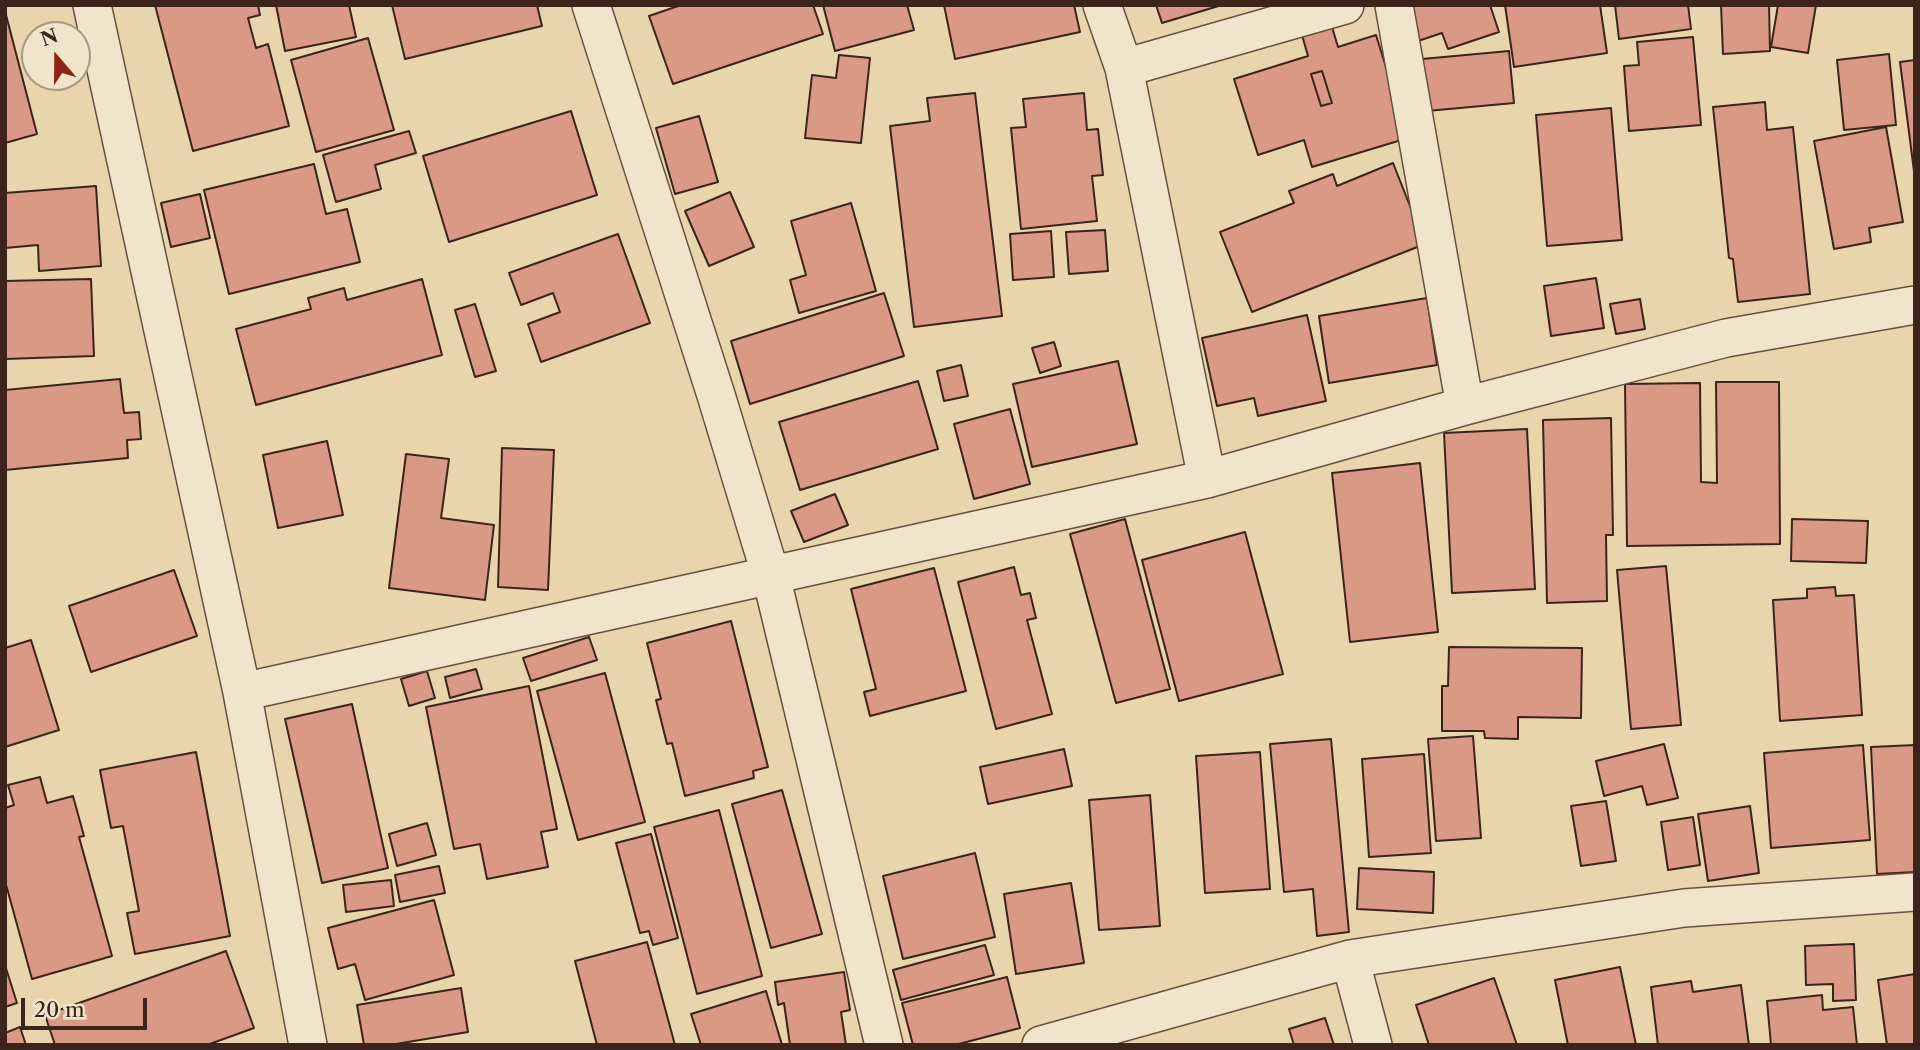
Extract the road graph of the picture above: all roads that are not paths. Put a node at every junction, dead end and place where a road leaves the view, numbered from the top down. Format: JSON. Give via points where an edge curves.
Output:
{"nodes":[{"id":1,"x":92,"y":5,"type":"edge"},
{"id":2,"x":591,"y":5,"type":"edge"},
{"id":3,"x":1102,"y":5,"type":"edge"},
{"id":4,"x":1345,"y":5,"type":"edge"},
{"id":5,"x":1394,"y":5,"type":"edge"},
{"id":6,"x":1124,"y":68,"type":"junction"},
{"id":7,"x":1915,"y":305,"type":"edge"},
{"id":8,"x":1465,"y":406,"type":"junction"},
{"id":9,"x":1207,"y":479,"type":"junction"},
{"id":10,"x":771,"y":576,"type":"junction"},
{"id":11,"x":242,"y":692,"type":"junction"},
{"id":12,"x":1915,"y":892,"type":"edge"},
{"id":13,"x":1350,"y":959,"type":"junction"},
{"id":14,"x":308,"y":1045,"type":"edge"},
{"id":15,"x":884,"y":1045,"type":"edge"},
{"id":16,"x":1041,"y":1045,"type":"edge"},
{"id":17,"x":1373,"y":1045,"type":"edge"}],
"edges":[{"from":1,"to":11,"type":"street"},
{"from":2,"to":10,"type":"street"},
{"from":3,"to":6,"type":"street"},
{"from":4,"to":6,"type":"street"},
{"from":5,"to":8,"type":"street"},
{"from":6,"to":9,"type":"street"},
{"from":7,"to":8,"type":"street","via":[[1726,338]]},
{"from":8,"to":9,"type":"street"},
{"from":9,"to":10,"type":"street"},
{"from":10,"to":11,"type":"street"},
{"from":10,"to":15,"type":"street"},
{"from":11,"to":14,"type":"street"},
{"from":12,"to":13,"type":"street","via":[[1684,908]]},
{"from":13,"to":16,"type":"street"},
{"from":13,"to":17,"type":"street"}]}
